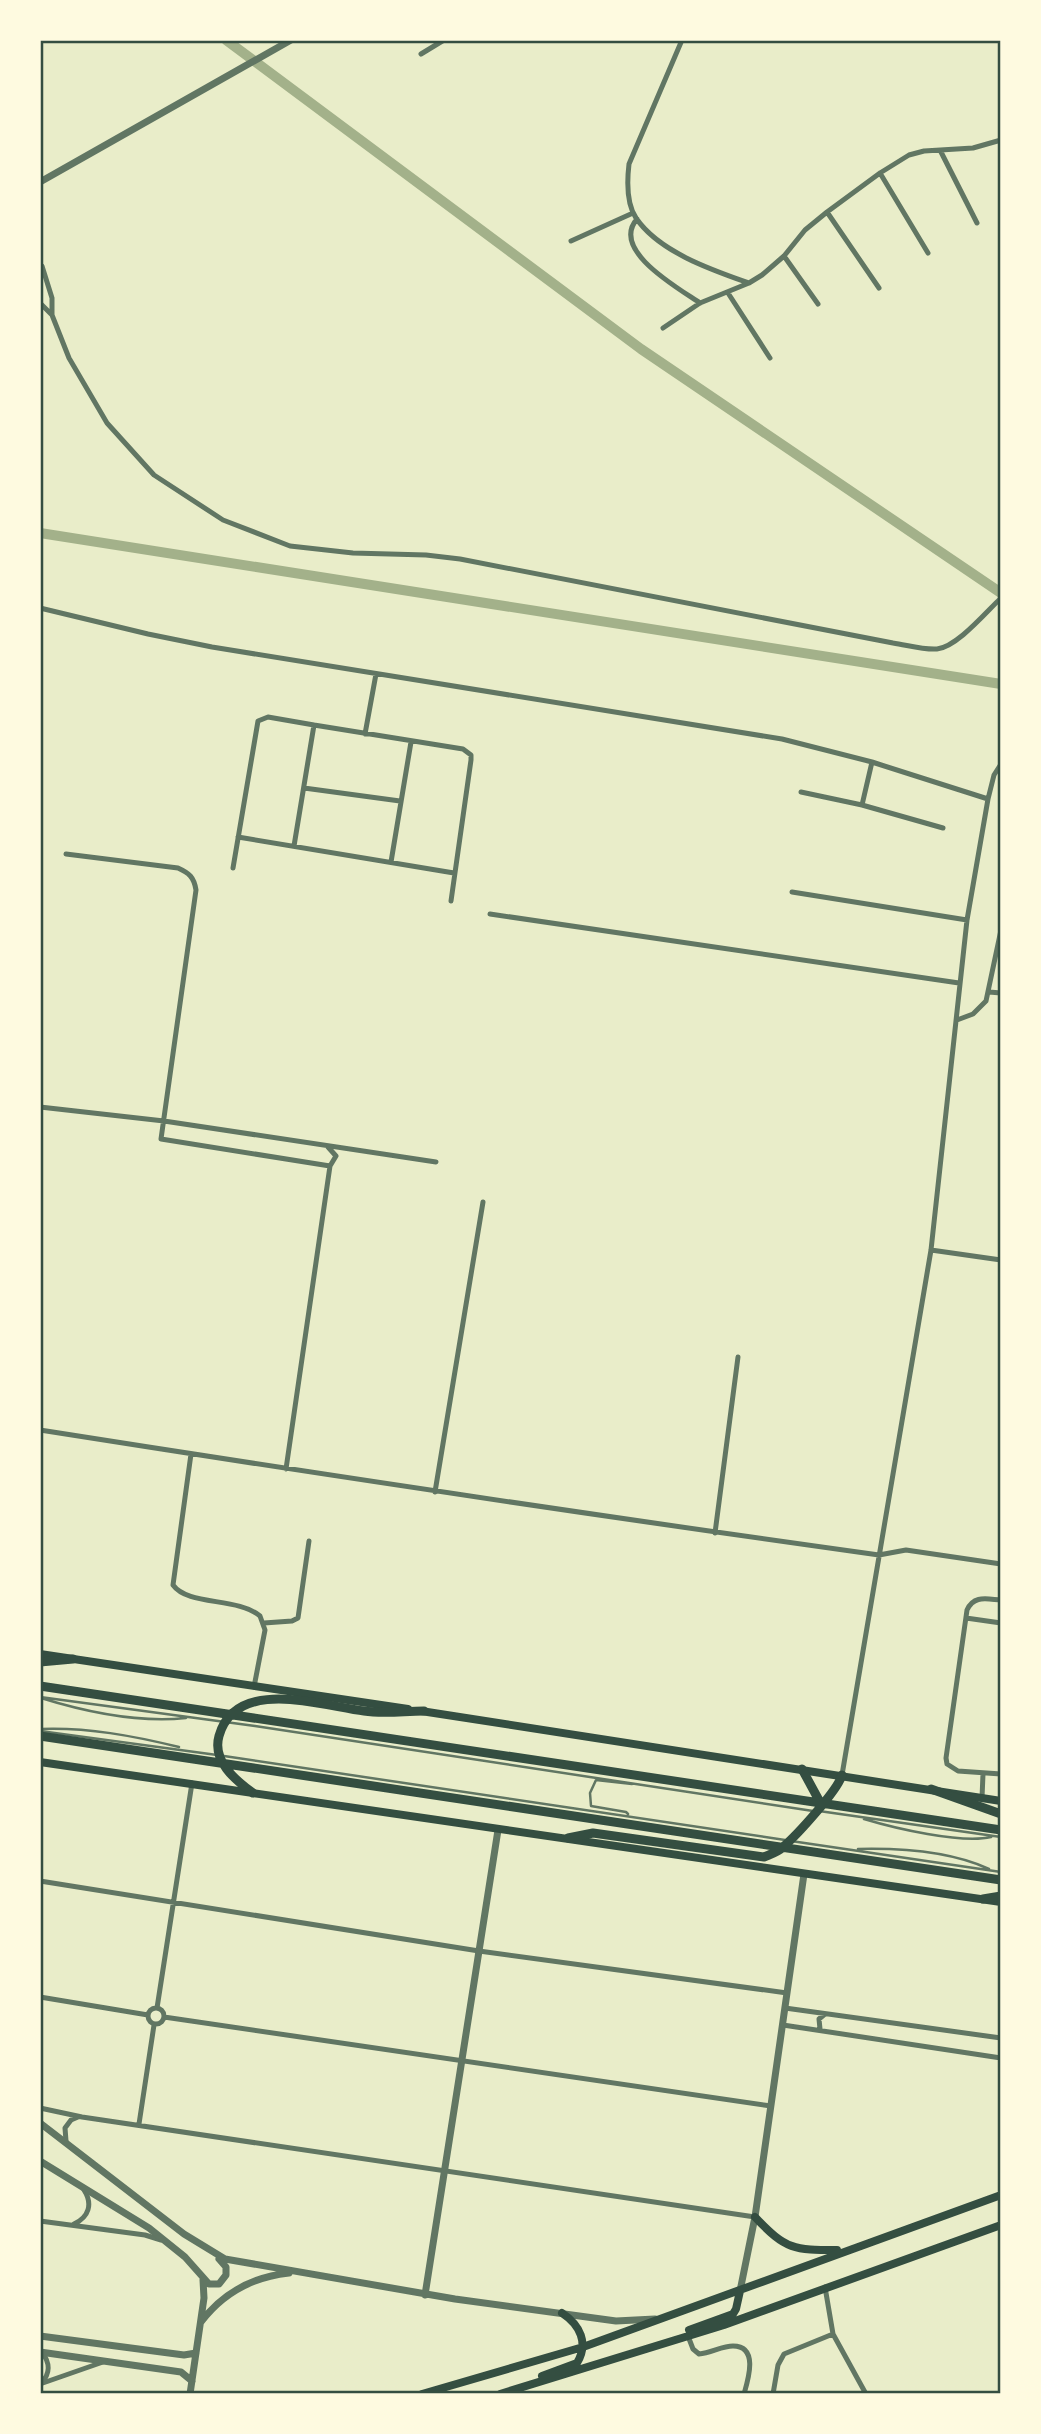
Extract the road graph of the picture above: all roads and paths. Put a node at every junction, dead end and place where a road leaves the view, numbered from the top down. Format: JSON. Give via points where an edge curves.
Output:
{"nodes":[{"id":1,"x":443,"y":40,"type":"edge"},
{"id":2,"x":682,"y":40,"type":"edge"},
{"id":3,"x":287,"y":42,"type":"edge"},
{"id":4,"x":421,"y":54,"type":"dead end"},
{"id":5,"x":1001,"y":140,"type":"edge"},
{"id":6,"x":940,"y":150,"type":"junction"},
{"id":7,"x":880,"y":173,"type":"junction"},
{"id":8,"x":40,"y":182,"type":"edge"},
{"id":9,"x":828,"y":212,"type":"junction"},
{"id":10,"x":634,"y":213,"type":"junction"},
{"id":11,"x":637,"y":219,"type":"junction"},
{"id":12,"x":976,"y":223,"type":"dead end"},
{"id":13,"x":571,"y":240,"type":"dead end"},
{"id":14,"x":928,"y":253,"type":"dead end"},
{"id":15,"x":784,"y":256,"type":"junction"},
{"id":16,"x":42,"y":266,"type":"dead end"},
{"id":17,"x":749,"y":283,"type":"junction"},
{"id":18,"x":878,"y":288,"type":"dead end"},
{"id":19,"x":728,"y":293,"type":"junction"},
{"id":20,"x":40,"y":303,"type":"edge"},
{"id":21,"x":700,"y":303,"type":"junction"},
{"id":22,"x":818,"y":304,"type":"dead end"},
{"id":23,"x":52,"y":315,"type":"junction"},
{"id":24,"x":663,"y":328,"type":"dead end"},
{"id":25,"x":770,"y":358,"type":"dead end"},
{"id":26,"x":1001,"y":598,"type":"edge"},
{"id":27,"x":40,"y":608,"type":"edge"},
{"id":28,"x":376,"y":674,"type":"junction"},
{"id":29,"x":314,"y":725,"type":"junction"},
{"id":30,"x":365,"y":734,"type":"junction"},
{"id":31,"x":411,"y":742,"type":"junction"},
{"id":32,"x":872,"y":762,"type":"junction"},
{"id":33,"x":1001,"y":764,"type":"edge"},
{"id":34,"x":304,"y":788,"type":"junction"},
{"id":35,"x":801,"y":792,"type":"dead end"},
{"id":36,"x":988,"y":799,"type":"junction"},
{"id":37,"x":400,"y":801,"type":"junction"},
{"id":38,"x":862,"y":806,"type":"junction"},
{"id":39,"x":943,"y":828,"type":"dead end"},
{"id":40,"x":238,"y":837,"type":"junction"},
{"id":41,"x":294,"y":846,"type":"junction"},
{"id":42,"x":65,"y":854,"type":"dead end"},
{"id":43,"x":391,"y":862,"type":"junction"},
{"id":44,"x":233,"y":868,"type":"dead end"},
{"id":45,"x":454,"y":873,"type":"junction"},
{"id":46,"x":792,"y":892,"type":"dead end"},
{"id":47,"x":451,"y":901,"type":"dead end"},
{"id":48,"x":490,"y":914,"type":"dead end"},
{"id":49,"x":967,"y":920,"type":"junction"},
{"id":50,"x":1001,"y":930,"type":"edge"},
{"id":51,"x":1000,"y":940,"type":"edge"},
{"id":52,"x":959,"y":983,"type":"junction"},
{"id":53,"x":989,"y":992,"type":"junction"},
{"id":54,"x":1001,"y":993,"type":"edge"},
{"id":55,"x":957,"y":1020,"type":"junction"},
{"id":56,"x":40,"y":1107,"type":"edge"},
{"id":57,"x":164,"y":1121,"type":"junction"},
{"id":58,"x":328,"y":1147,"type":"junction"},
{"id":59,"x":436,"y":1162,"type":"dead end"},
{"id":60,"x":330,"y":1166,"type":"junction"},
{"id":61,"x":483,"y":1202,"type":"dead end"},
{"id":62,"x":931,"y":1250,"type":"junction"},
{"id":63,"x":1001,"y":1260,"type":"edge"},
{"id":64,"x":738,"y":1357,"type":"dead end"},
{"id":65,"x":40,"y":1430,"type":"edge"},
{"id":66,"x":191,"y":1454,"type":"junction"},
{"id":67,"x":286,"y":1469,"type":"junction"},
{"id":68,"x":435,"y":1492,"type":"junction"},
{"id":69,"x":715,"y":1532,"type":"junction"},
{"id":70,"x":309,"y":1541,"type":"dead end"},
{"id":71,"x":879,"y":1555,"type":"junction"},
{"id":72,"x":1001,"y":1564,"type":"edge"},
{"id":73,"x":1001,"y":1600,"type":"edge"},
{"id":74,"x":966,"y":1618,"type":"junction"},
{"id":75,"x":264,"y":1623,"type":"junction"},
{"id":76,"x":1001,"y":1623,"type":"edge"},
{"id":77,"x":40,"y":1654,"type":"edge"},
{"id":78,"x":73,"y":1659,"type":"junction"},
{"id":79,"x":40,"y":1662,"type":"edge"},
{"id":80,"x":40,"y":1686,"type":"edge"},
{"id":81,"x":254,"y":1687,"type":"junction"},
{"id":82,"x":40,"y":1697,"type":"edge"},
{"id":83,"x":424,"y":1711,"type":"junction"},
{"id":84,"x":192,"y":1717,"type":"junction"},
{"id":85,"x":228,"y":1719,"type":"junction"},
{"id":86,"x":40,"y":1730,"type":"edge"},
{"id":87,"x":40,"y":1736,"type":"edge"},
{"id":88,"x":221,"y":1759,"type":"junction"},
{"id":89,"x":40,"y":1762,"type":"edge"},
{"id":90,"x":802,"y":1769,"type":"junction"},
{"id":91,"x":983,"y":1774,"type":"junction"},
{"id":92,"x":1001,"y":1774,"type":"edge"},
{"id":93,"x":842,"y":1775,"type":"junction"},
{"id":94,"x":192,"y":1783,"type":"junction"},
{"id":95,"x":635,"y":1783,"type":"junction"},
{"id":96,"x":931,"y":1789,"type":"junction"},
{"id":97,"x":253,"y":1793,"type":"junction"},
{"id":98,"x":982,"y":1798,"type":"junction"},
{"id":99,"x":1001,"y":1801,"type":"edge"},
{"id":100,"x":818,"y":1808,"type":"junction"},
{"id":101,"x":1001,"y":1814,"type":"edge"},
{"id":102,"x":629,"y":1815,"type":"junction"},
{"id":103,"x":856,"y":1816,"type":"junction"},
{"id":104,"x":498,"y":1830,"type":"junction"},
{"id":105,"x":998,"y":1833,"type":"edge"},
{"id":106,"x":568,"y":1838,"type":"junction"},
{"id":107,"x":1001,"y":1838,"type":"edge"},
{"id":108,"x":786,"y":1844,"type":"junction"},
{"id":109,"x":851,"y":1849,"type":"junction"},
{"id":110,"x":995,"y":1871,"type":"junction"},
{"id":111,"x":1001,"y":1871,"type":"edge"},
{"id":112,"x":804,"y":1874,"type":"junction"},
{"id":113,"x":1001,"y":1880,"type":"edge"},
{"id":114,"x":40,"y":1881,"type":"edge"},
{"id":115,"x":1001,"y":1896,"type":"edge"},
{"id":116,"x":983,"y":1899,"type":"junction"},
{"id":117,"x":173,"y":1901,"type":"junction"},
{"id":118,"x":1001,"y":1902,"type":"edge"},
{"id":119,"x":479,"y":1951,"type":"junction"},
{"id":120,"x":787,"y":1993,"type":"junction"},
{"id":121,"x":40,"y":1997,"type":"edge"},
{"id":122,"x":156,"y":2008,"type":"junction"},
{"id":123,"x":785,"y":2008,"type":"junction"},
{"id":124,"x":825,"y":2014,"type":"junction"},
{"id":125,"x":148,"y":2015,"type":"junction"},
{"id":126,"x":164,"y":2017,"type":"junction"},
{"id":127,"x":154,"y":2025,"type":"junction"},
{"id":128,"x":783,"y":2025,"type":"junction"},
{"id":129,"x":820,"y":2029,"type":"junction"},
{"id":130,"x":1001,"y":2038,"type":"edge"},
{"id":131,"x":1001,"y":2058,"type":"edge"},
{"id":132,"x":461,"y":2062,"type":"junction"},
{"id":133,"x":771,"y":2106,"type":"junction"},
{"id":134,"x":40,"y":2108,"type":"edge"},
{"id":135,"x":82,"y":2117,"type":"junction"},
{"id":136,"x":139,"y":2124,"type":"junction"},
{"id":137,"x":42,"y":2125,"type":"edge"},
{"id":138,"x":69,"y":2145,"type":"junction"},
{"id":139,"x":42,"y":2161,"type":"edge"},
{"id":140,"x":444,"y":2172,"type":"junction"},
{"id":141,"x":78,"y":2183,"type":"junction"},
{"id":142,"x":1001,"y":2195,"type":"edge"},
{"id":143,"x":755,"y":2217,"type":"junction"},
{"id":144,"x":40,"y":2221,"type":"edge"},
{"id":145,"x":74,"y":2224,"type":"junction"},
{"id":146,"x":1001,"y":2225,"type":"edge"},
{"id":147,"x":169,"y":2243,"type":"junction"},
{"id":148,"x":844,"y":2250,"type":"junction"},
{"id":149,"x":214,"y":2253,"type":"junction"},
{"id":150,"x":300,"y":2272,"type":"junction"},
{"id":151,"x":203,"y":2279,"type":"junction"},
{"id":152,"x":825,"y":2287,"type":"junction"},
{"id":153,"x":740,"y":2291,"type":"junction"},
{"id":154,"x":425,"y":2295,"type":"junction"},
{"id":155,"x":562,"y":2313,"type":"junction"},
{"id":156,"x":666,"y":2318,"type":"junction"},
{"id":157,"x":201,"y":2322,"type":"junction"},
{"id":158,"x":833,"y":2334,"type":"junction"},
{"id":159,"x":40,"y":2336,"type":"edge"},
{"id":160,"x":688,"y":2336,"type":"junction"},
{"id":161,"x":583,"y":2347,"type":"junction"},
{"id":162,"x":645,"y":2350,"type":"junction"},
{"id":163,"x":41,"y":2352,"type":"edge"},
{"id":164,"x":196,"y":2353,"type":"junction"},
{"id":165,"x":103,"y":2361,"type":"junction"},
{"id":166,"x":192,"y":2381,"type":"junction"},
{"id":167,"x":40,"y":2384,"type":"edge"},
{"id":168,"x":190,"y":2394,"type":"edge"},
{"id":169,"x":422,"y":2394,"type":"edge"},
{"id":170,"x":500,"y":2394,"type":"edge"},
{"id":171,"x":744,"y":2394,"type":"edge"},
{"id":172,"x":774,"y":2394,"type":"edge"},
{"id":173,"x":866,"y":2394,"type":"edge"}],
"edges":[{"from":1,"to":4,"type":"street"},
{"from":2,"to":10,"type":"street","via":[[629,164],[626,182]]},
{"from":3,"to":8,"type":"street"},
{"from":5,"to":6,"type":"street"},
{"from":6,"to":7,"type":"street","via":[[909,155]]},
{"from":6,"to":12,"type":"street"},
{"from":7,"to":9,"type":"street"},
{"from":7,"to":14,"type":"street"},
{"from":9,"to":15,"type":"street","via":[[805,230]]},
{"from":9,"to":18,"type":"street"},
{"from":10,"to":11,"type":"street"},
{"from":10,"to":13,"type":"street"},
{"from":11,"to":17,"type":"street","via":[[685,257]]},
{"from":11,"to":21,"type":"street","via":[[630,235],[636,252]]},
{"from":15,"to":17,"type":"street"},
{"from":15,"to":22,"type":"street"},
{"from":16,"to":23,"type":"street"},
{"from":17,"to":19,"type":"street"},
{"from":19,"to":21,"type":"street"},
{"from":19,"to":25,"type":"street"},
{"from":20,"to":23,"type":"street"},
{"from":21,"to":24,"type":"street"},
{"from":23,"to":26,"type":"street","via":[[69,358],[107,423],[154,475],[223,520],[290,546],[460,559],[936,649],[956,640]]},
{"from":27,"to":28,"type":"street","via":[[161,637]]},
{"from":28,"to":30,"type":"street"},
{"from":28,"to":32,"type":"street","via":[[782,739]]},
{"from":29,"to":30,"type":"street"},
{"from":29,"to":34,"type":"street"},
{"from":29,"to":40,"type":"street","via":[[268,717],[258,721]]},
{"from":30,"to":31,"type":"street"},
{"from":31,"to":37,"type":"street"},
{"from":31,"to":45,"type":"street","via":[[471,755]]},
{"from":32,"to":36,"type":"street"},
{"from":32,"to":38,"type":"street"},
{"from":33,"to":36,"type":"street"},
{"from":34,"to":37,"type":"street"},
{"from":34,"to":41,"type":"street"},
{"from":35,"to":38,"type":"street"},
{"from":36,"to":49,"type":"street"},
{"from":37,"to":43,"type":"street"},
{"from":38,"to":39,"type":"street"},
{"from":40,"to":41,"type":"street"},
{"from":40,"to":44,"type":"street"},
{"from":41,"to":43,"type":"street"},
{"from":42,"to":57,"type":"street","via":[[178,868],[194,879]]},
{"from":43,"to":45,"type":"street"},
{"from":45,"to":47,"type":"street"},
{"from":46,"to":49,"type":"street"},
{"from":48,"to":52,"type":"street"},
{"from":49,"to":52,"type":"street"},
{"from":50,"to":51,"type":"street"},
{"from":51,"to":53,"type":"street"},
{"from":52,"to":55,"type":"street"},
{"from":53,"to":54,"type":"street"},
{"from":53,"to":55,"type":"street","via":[[981,1009]]},
{"from":55,"to":62,"type":"street"},
{"from":56,"to":57,"type":"street"},
{"from":57,"to":58,"type":"street"},
{"from":57,"to":60,"type":"street","via":[[161,1139]]},
{"from":58,"to":59,"type":"street"},
{"from":58,"to":60,"type":"street","via":[[336,1156]]},
{"from":60,"to":67,"type":"street"},
{"from":61,"to":68,"type":"street"},
{"from":62,"to":63,"type":"street"},
{"from":62,"to":71,"type":"street"},
{"from":64,"to":69,"type":"street"},
{"from":65,"to":66,"type":"street"},
{"from":66,"to":67,"type":"street"},
{"from":66,"to":75,"type":"street","via":[[173,1585],[183,1594],[253,1610]]},
{"from":67,"to":68,"type":"street"},
{"from":68,"to":69,"type":"street"},
{"from":69,"to":71,"type":"street"},
{"from":70,"to":75,"type":"street","via":[[298,1618]]},
{"from":71,"to":72,"type":"street","via":[[906,1550]]},
{"from":71,"to":93,"type":"street"},
{"from":73,"to":74,"type":"street","via":[[977,1599]]},
{"from":74,"to":76,"type":"street"},
{"from":74,"to":91,"type":"street","via":[[946,1758],[951,1768]]},
{"from":75,"to":81,"type":"street"},
{"from":77,"to":78,"type":"main road"},
{"from":78,"to":79,"type":"highway"},
{"from":78,"to":81,"type":"main road"},
{"from":80,"to":85,"type":"highway"},
{"from":81,"to":83,"type":"main road"},
{"from":82,"to":84,"type":"lane"},
{"from":82,"to":84,"type":"lane","via":[[78,1709],[158,1720]]},
{"from":83,"to":85,"type":"highway","via":[[368,1712],[274,1698],[246,1704]]},
{"from":83,"to":90,"type":"main road"},
{"from":84,"to":85,"type":"lane"},
{"from":85,"to":88,"type":"highway","via":[[217,1743]]},
{"from":85,"to":95,"type":"lane"},
{"from":85,"to":100,"type":"highway"},
{"from":86,"to":88,"type":"lane","via":[[75,1729],[145,1739]]},
{"from":87,"to":88,"type":"highway"},
{"from":88,"to":97,"type":"highway","via":[[235,1779]]},
{"from":88,"to":102,"type":"lane"},
{"from":88,"to":108,"type":"highway"},
{"from":89,"to":94,"type":"main road"},
{"from":90,"to":93,"type":"main road"},
{"from":90,"to":100,"type":"highway","via":[[813,1786]]},
{"from":91,"to":92,"type":"street"},
{"from":91,"to":98,"type":"street"},
{"from":93,"to":96,"type":"main road"},
{"from":93,"to":100,"type":"highway","via":[[836,1790]]},
{"from":94,"to":97,"type":"main road"},
{"from":94,"to":117,"type":"street"},
{"from":95,"to":100,"type":"lane"},
{"from":95,"to":102,"type":"lane","via":[[596,1780],[590,1793],[591,1806]]},
{"from":96,"to":98,"type":"main road"},
{"from":96,"to":101,"type":"highway"},
{"from":97,"to":104,"type":"main road"},
{"from":98,"to":99,"type":"main road"},
{"from":100,"to":103,"type":"lane"},
{"from":100,"to":105,"type":"highway"},
{"from":100,"to":108,"type":"highway"},
{"from":102,"to":108,"type":"lane"},
{"from":103,"to":105,"type":"lane"},
{"from":103,"to":105,"type":"lane","via":[[898,1829],[976,1840]]},
{"from":104,"to":106,"type":"main road"},
{"from":104,"to":119,"type":"street"},
{"from":105,"to":107,"type":"lane"},
{"from":106,"to":108,"type":"highway","via":[[593,1833],[764,1857]]},
{"from":106,"to":112,"type":"main road"},
{"from":108,"to":109,"type":"lane"},
{"from":108,"to":113,"type":"highway"},
{"from":109,"to":110,"type":"lane"},
{"from":109,"to":110,"type":"lane","via":[[890,1848],[973,1862]]},
{"from":110,"to":111,"type":"lane"},
{"from":112,"to":116,"type":"main road"},
{"from":112,"to":120,"type":"street"},
{"from":114,"to":117,"type":"street"},
{"from":115,"to":116,"type":"highway"},
{"from":116,"to":118,"type":"main road"},
{"from":117,"to":119,"type":"street"},
{"from":117,"to":122,"type":"street"},
{"from":119,"to":120,"type":"street"},
{"from":119,"to":132,"type":"street"},
{"from":120,"to":123,"type":"street"},
{"from":121,"to":125,"type":"street"},
{"from":122,"to":125,"type":"street"},
{"from":122,"to":126,"type":"street"},
{"from":123,"to":124,"type":"street"},
{"from":123,"to":128,"type":"street"},
{"from":124,"to":129,"type":"street","via":[[819,2019]]},
{"from":124,"to":130,"type":"street"},
{"from":125,"to":127,"type":"street"},
{"from":126,"to":127,"type":"street"},
{"from":126,"to":132,"type":"street"},
{"from":127,"to":136,"type":"street"},
{"from":128,"to":129,"type":"street"},
{"from":128,"to":133,"type":"street"},
{"from":129,"to":131,"type":"street"},
{"from":132,"to":133,"type":"street"},
{"from":132,"to":140,"type":"street"},
{"from":133,"to":143,"type":"street"},
{"from":134,"to":135,"type":"street"},
{"from":135,"to":136,"type":"street"},
{"from":135,"to":138,"type":"street","via":[[65,2128]]},
{"from":136,"to":140,"type":"street"},
{"from":137,"to":138,"type":"street"},
{"from":138,"to":149,"type":"street"},
{"from":139,"to":141,"type":"street"},
{"from":140,"to":143,"type":"street"},
{"from":140,"to":154,"type":"street"},
{"from":141,"to":145,"type":"street","via":[[89,2204],[86,2215]]},
{"from":141,"to":147,"type":"street"},
{"from":142,"to":148,"type":"main road"},
{"from":143,"to":148,"type":"main road","via":[[789,2246]]},
{"from":143,"to":153,"type":"street"},
{"from":144,"to":145,"type":"street"},
{"from":145,"to":147,"type":"street"},
{"from":146,"to":152,"type":"main road"},
{"from":147,"to":151,"type":"street"},
{"from":148,"to":153,"type":"main road"},
{"from":149,"to":150,"type":"street"},
{"from":149,"to":151,"type":"street","via":[[226,2267],[225,2278],[212,2285]]},
{"from":150,"to":154,"type":"street"},
{"from":150,"to":157,"type":"street","via":[[244,2284]]},
{"from":151,"to":157,"type":"street"},
{"from":152,"to":158,"type":"street"},
{"from":152,"to":160,"type":"main road"},
{"from":153,"to":156,"type":"main road"},
{"from":153,"to":162,"type":"main road","via":[[733,2314]]},
{"from":154,"to":155,"type":"street"},
{"from":155,"to":156,"type":"street","via":[[616,2320]]},
{"from":155,"to":161,"type":"main road","via":[[577,2326]]},
{"from":156,"to":161,"type":"main road"},
{"from":157,"to":164,"type":"street"},
{"from":158,"to":172,"type":"street","via":[[784,2354]]},
{"from":158,"to":173,"type":"street"},
{"from":159,"to":164,"type":"street"},
{"from":160,"to":162,"type":"main road"},
{"from":160,"to":171,"type":"street","via":[[699,2354],[733,2346],[745,2350],[750,2366]]},
{"from":161,"to":169,"type":"main road"},
{"from":161,"to":170,"type":"main road","via":[[577,2363]]},
{"from":162,"to":170,"type":"main road"},
{"from":163,"to":165,"type":"street"},
{"from":163,"to":167,"type":"street","via":[[48,2371]]},
{"from":164,"to":166,"type":"street"},
{"from":165,"to":166,"type":"street","via":[[181,2372]]},
{"from":165,"to":167,"type":"street"},
{"from":166,"to":168,"type":"street"}]}
